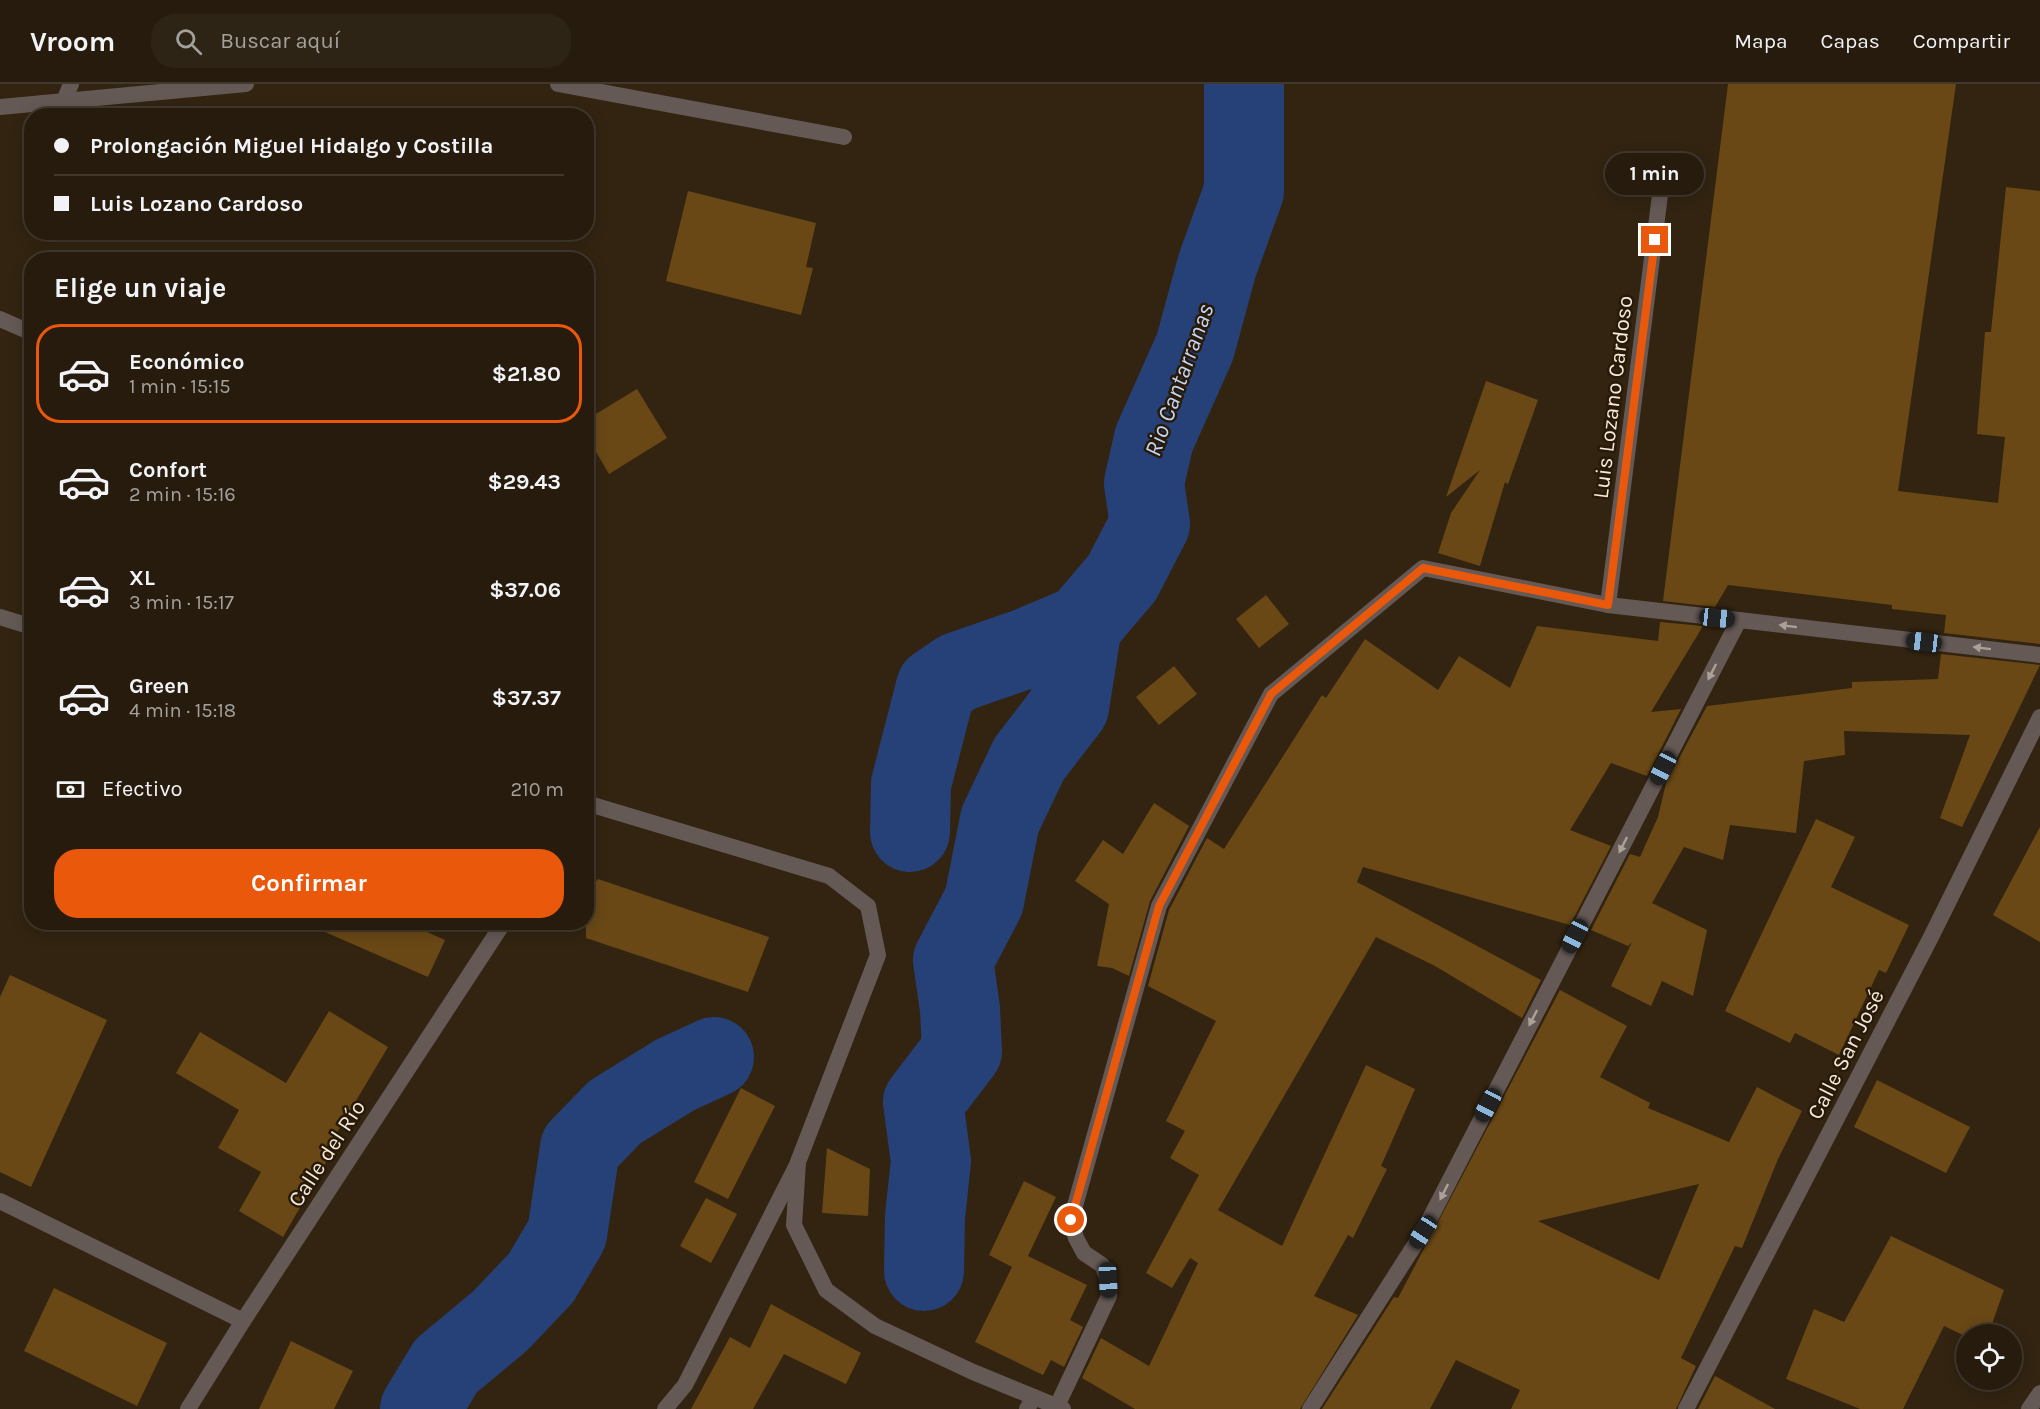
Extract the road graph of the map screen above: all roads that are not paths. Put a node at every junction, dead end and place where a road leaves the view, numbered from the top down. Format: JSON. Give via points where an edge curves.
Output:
{"nodes":[{"id":1,"x":71,"y":84,"type":"edge"},
{"id":2,"x":246,"y":84,"type":"edge"},
{"id":3,"x":558,"y":84,"type":"edge"},
{"id":4,"x":64,"y":101,"type":"junction"},
{"id":5,"x":0,"y":107,"type":"edge"},
{"id":6,"x":844,"y":137,"type":"dead end"},
{"id":7,"x":1660,"y":195,"type":"dead end"},
{"id":8,"x":0,"y":320,"type":"edge"},
{"id":9,"x":24,"y":330,"type":"edge"},
{"id":10,"x":1608,"y":605,"type":"junction"},
{"id":11,"x":0,"y":617,"type":"edge"},
{"id":12,"x":1739,"y":620,"type":"junction"},
{"id":13,"x":24,"y":624,"type":"edge"},
{"id":14,"x":2040,"y":655,"type":"edge"},
{"id":15,"x":2040,"y":717,"type":"edge"},
{"id":16,"x":594,"y":805,"type":"edge"},
{"id":17,"x":499,"y":930,"type":"edge"},
{"id":18,"x":798,"y":1162,"type":"junction"},
{"id":19,"x":0,"y":1201,"type":"edge"},
{"id":20,"x":243,"y":1321,"type":"junction"},
{"id":21,"x":2040,"y":1393,"type":"edge"},
{"id":22,"x":1030,"y":1403,"type":"edge"},
{"id":23,"x":1060,"y":1408,"type":"edge"},
{"id":24,"x":188,"y":1409,"type":"edge"},
{"id":25,"x":664,"y":1409,"type":"edge"},
{"id":26,"x":1310,"y":1409,"type":"edge"},
{"id":27,"x":1686,"y":1409,"type":"edge"},
{"id":28,"x":2029,"y":1409,"type":"edge"}],
"edges":[{"from":1,"to":4,"type":"street"},
{"from":2,"to":4,"type":"street"},
{"from":3,"to":6,"type":"street"},
{"from":4,"to":5,"type":"street"},
{"from":7,"to":10,"type":"street","name":"Luis Lozano Cardoso"},
{"from":8,"to":9,"type":"street"},
{"from":10,"to":12,"type":"street"},
{"from":10,"to":23,"type":"street","via":[[1423,568],[1271,694],[1159,906],[1071,1220],[1084,1253],[1102,1265],[1109,1296]]},
{"from":11,"to":13,"type":"street"},
{"from":14,"to":12,"type":"street","one_way":true},
{"from":12,"to":26,"type":"street","one_way":true,"via":[[1423,1232]]},
{"from":15,"to":27,"type":"street","name":"Calle San José","via":[[1931,937]]},
{"from":16,"to":18,"type":"street","via":[[830,876],[868,906],[878,955]]},
{"from":17,"to":20,"type":"street","name":"Calle del Río"},
{"from":18,"to":22,"type":"street","via":[[794,1225],[826,1290],[875,1326]]},
{"from":18,"to":25,"type":"street","via":[[685,1385]]},
{"from":19,"to":20,"type":"street"},
{"from":20,"to":24,"type":"street","name":"Calle del Río"},
{"from":21,"to":28,"type":"street"},
{"from":22,"to":23,"type":"street"}]}
